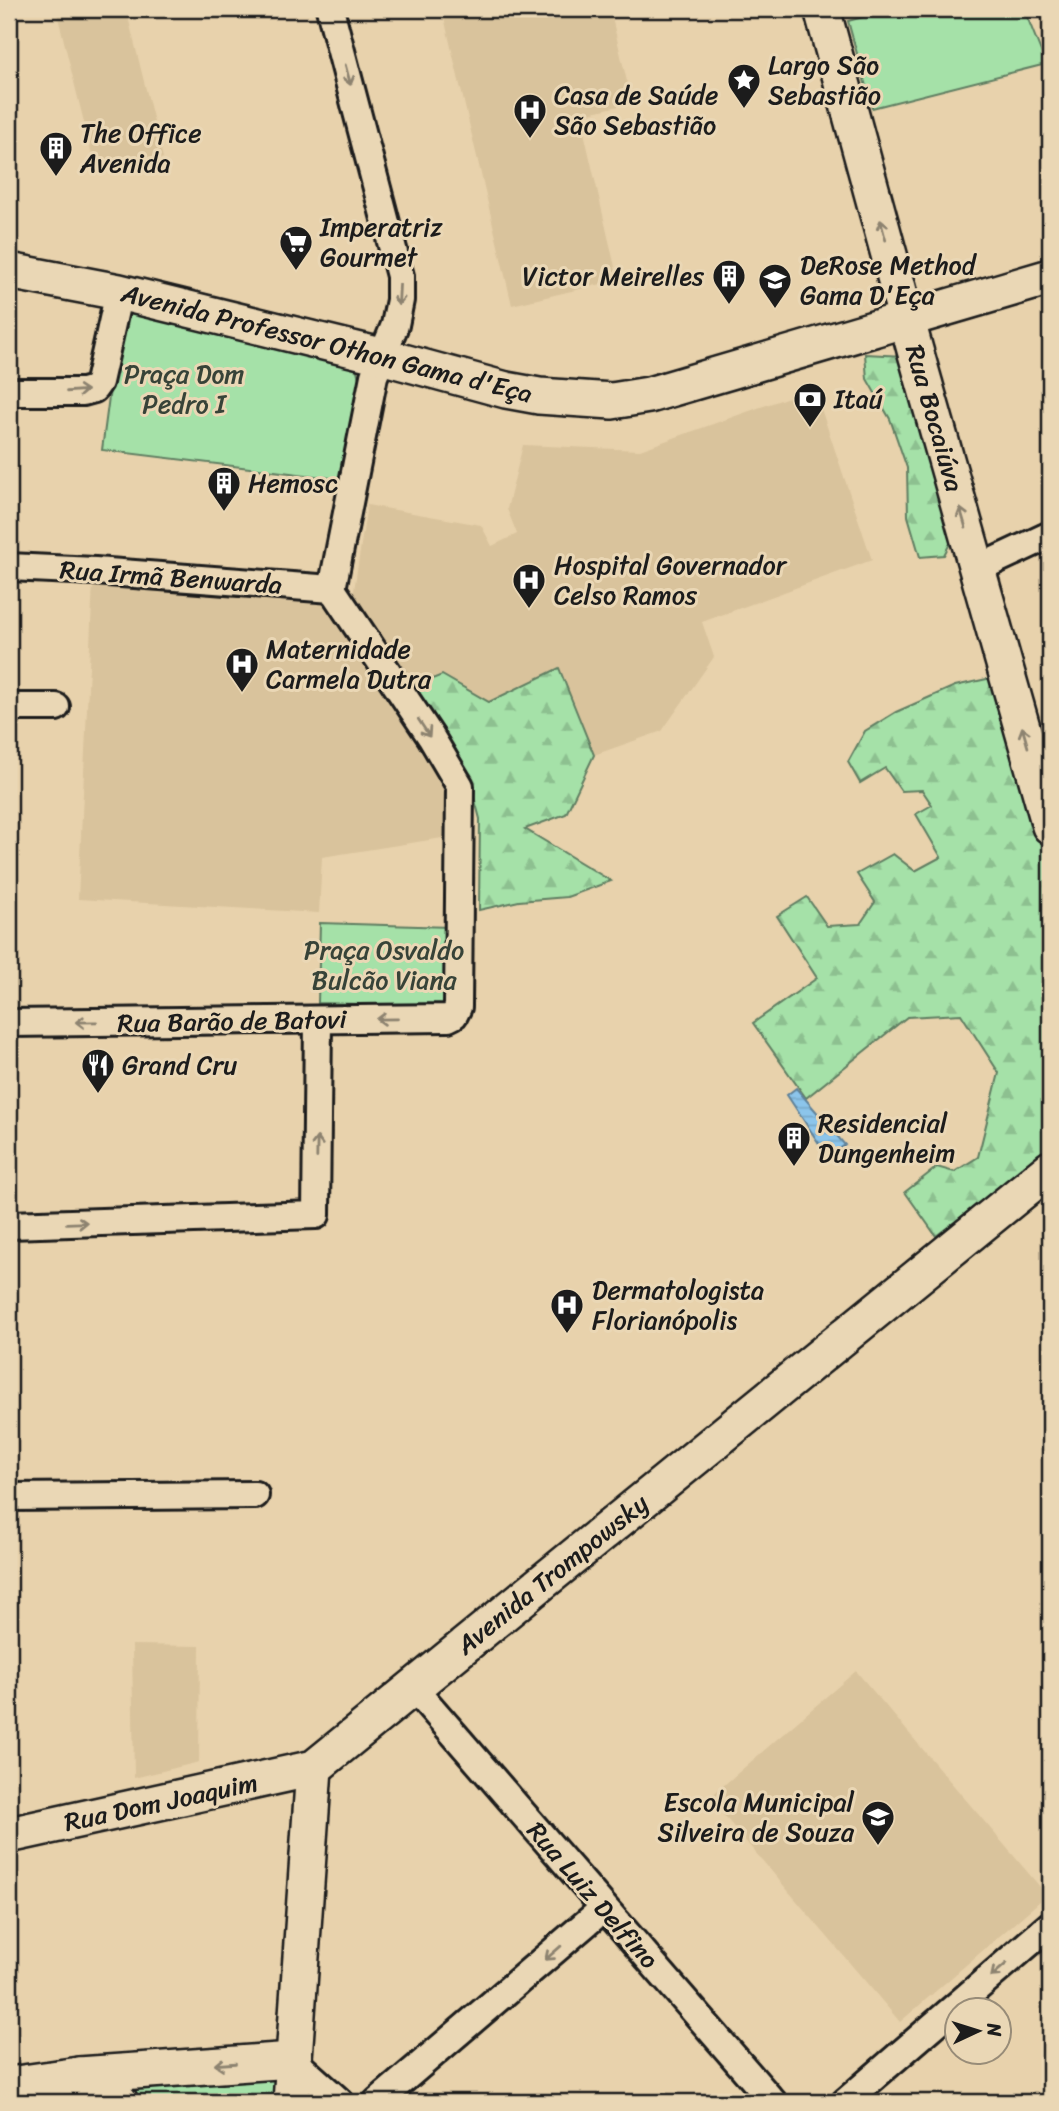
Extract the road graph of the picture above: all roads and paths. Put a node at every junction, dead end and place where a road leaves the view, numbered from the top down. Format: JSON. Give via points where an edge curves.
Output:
{"nodes":[{"id":1,"x":330,"y":9,"type":"edge"},
{"id":2,"x":822,"y":9,"type":"edge"},
{"id":3,"x":9,"y":271,"type":"edge"},
{"id":4,"x":1050,"y":277,"type":"edge"},
{"id":5,"x":119,"y":292,"type":"junction"},
{"id":6,"x":908,"y":319,"type":"junction"},
{"id":7,"x":381,"y":356,"type":"junction"},
{"id":8,"x":9,"y":392,"type":"edge"},
{"id":9,"x":1050,"y":535,"type":"edge"},
{"id":10,"x":9,"y":567,"type":"edge"},
{"id":11,"x":977,"y":569,"type":"junction"},
{"id":12,"x":332,"y":589,"type":"junction"},
{"id":13,"x":9,"y":706,"type":"edge"},
{"id":14,"x":56,"y":707,"type":"dead end"},
{"id":15,"x":1050,"y":826,"type":"edge"},
{"id":16,"x":318,"y":1020,"type":"junction"},
{"id":17,"x":9,"y":1023,"type":"edge"},
{"id":18,"x":1050,"y":1168,"type":"edge"},
{"id":19,"x":9,"y":1225,"type":"edge"},
{"id":20,"x":255,"y":1495,"type":"dead end"},
{"id":21,"x":9,"y":1497,"type":"edge"},
{"id":22,"x":413,"y":1687,"type":"junction"},
{"id":23,"x":314,"y":1768,"type":"junction"},
{"id":24,"x":9,"y":1835,"type":"edge"},
{"id":25,"x":604,"y":1908,"type":"junction"},
{"id":26,"x":1050,"y":1925,"type":"edge"},
{"id":27,"x":293,"y":2060,"type":"junction"},
{"id":28,"x":9,"y":2085,"type":"edge"},
{"id":29,"x":80,"y":2089,"type":"edge"},
{"id":30,"x":120,"y":2102,"type":"edge"},
{"id":31,"x":292,"y":2102,"type":"edge"},
{"id":32,"x":340,"y":2102,"type":"edge"},
{"id":33,"x":377,"y":2102,"type":"edge"},
{"id":34,"x":773,"y":2102,"type":"edge"},
{"id":35,"x":845,"y":2102,"type":"edge"}],
"edges":[{"from":1,"to":7,"type":"street","one_way":true,"via":[[400,276],[395,325]]},
{"from":6,"to":2,"type":"main road","name":"Rua Bocaiúva","one_way":true},
{"from":3,"to":5,"type":"main road","name":"Avenida Professor Othon Gama d'Eça"},
{"from":4,"to":6,"type":"main road","name":"Avenida Professor Othon Gama d'Eça"},
{"from":5,"to":7,"type":"main road","name":"Avenida Professor Othon Gama d'Eça"},
{"from":8,"to":5,"type":"street","one_way":true,"via":[[94,389]]},
{"from":6,"to":7,"type":"main road","name":"Avenida Professor Othon Gama d'Eça","via":[[649,395],[612,401],[506,390]]},
{"from":11,"to":6,"type":"main road","name":"Rua Bocaiúva","one_way":true},
{"from":7,"to":12,"type":"street"},
{"from":9,"to":11,"type":"street"},
{"from":10,"to":12,"type":"street","name":"Rua Irmã Benwarda"},
{"from":15,"to":11,"type":"main road","name":"Rua Bocaiúva","one_way":true},
{"from":12,"to":16,"type":"street","name":"Rua Barão de Batovi","one_way":true,"via":[[460,786],[458,1007],[448,1018]]},
{"from":13,"to":14,"type":"street"},
{"from":16,"to":17,"type":"street","name":"Rua Barão de Batovi","one_way":true},
{"from":19,"to":16,"type":"street","one_way":true,"via":[[316,1215]]},
{"from":18,"to":22,"type":"main road","name":"Avenida Trompowsky"},
{"from":20,"to":21,"type":"street"},
{"from":22,"to":23,"type":"main road","name":"Avenida Trompowsky"},
{"from":22,"to":25,"type":"street","name":"Rua Luiz Delfino"},
{"from":23,"to":24,"type":"main road","name":"Rua Dom Joaquim"},
{"from":23,"to":27,"type":"main road"},
{"from":25,"to":33,"type":"street","one_way":true},
{"from":25,"to":34,"type":"street","name":"Rua Luiz Delfino"},
{"from":26,"to":35,"type":"street","one_way":true},
{"from":27,"to":29,"type":"main road","one_way":true},
{"from":27,"to":31,"type":"main road"},
{"from":27,"to":32,"type":"street"},
{"from":28,"to":29,"type":"main road"},
{"from":29,"to":30,"type":"main road"}]}
